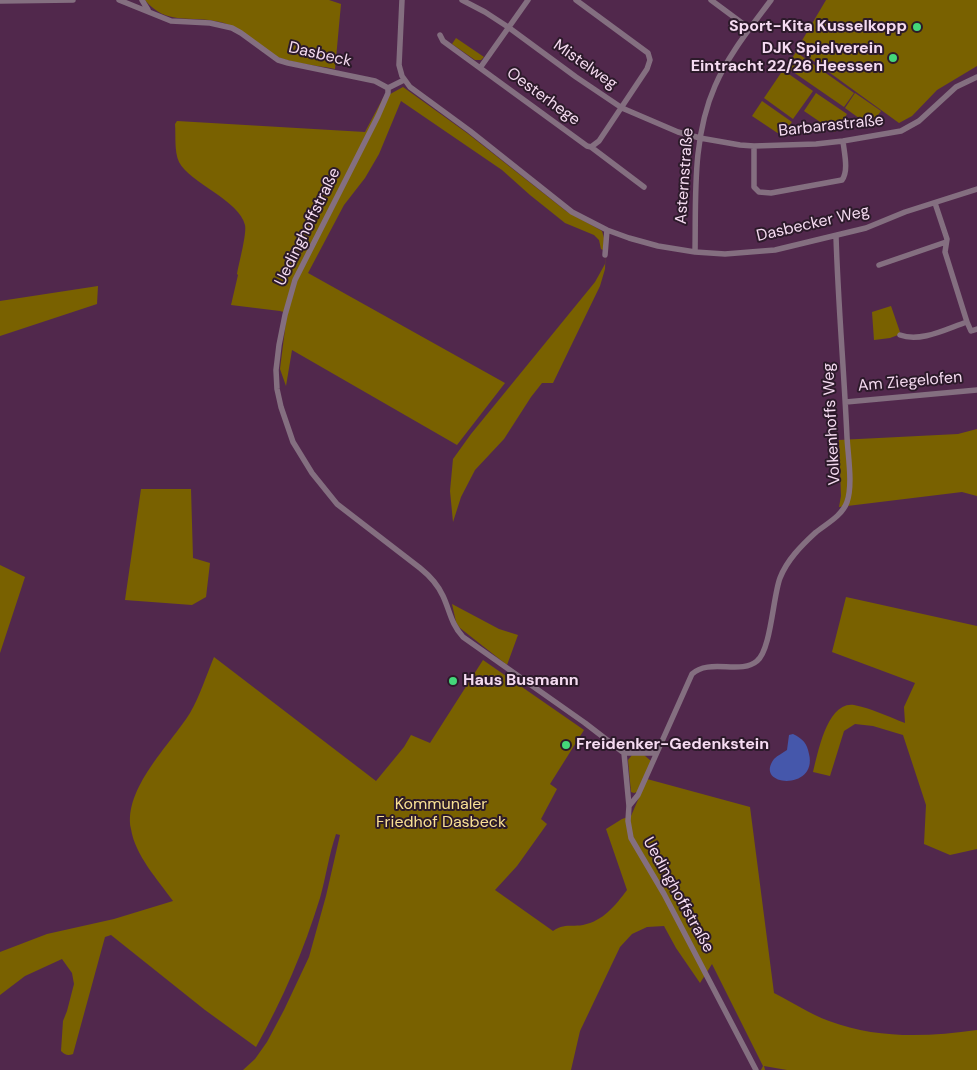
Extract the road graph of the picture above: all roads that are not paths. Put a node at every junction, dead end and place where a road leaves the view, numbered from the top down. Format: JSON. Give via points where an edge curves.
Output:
{"nodes":[{"id":1,"x":73,"y":0,"type":"edge"},
{"id":2,"x":119,"y":0,"type":"edge"},
{"id":3,"x":142,"y":0,"type":"edge"},
{"id":4,"x":402,"y":0,"type":"edge"},
{"id":5,"x":462,"y":0,"type":"edge"},
{"id":6,"x":528,"y":0,"type":"edge"},
{"id":7,"x":576,"y":0,"type":"edge"},
{"id":8,"x":711,"y":0,"type":"edge"},
{"id":9,"x":772,"y":0,"type":"edge"},
{"id":10,"x":0,"y":1,"type":"edge"},
{"id":11,"x":148,"y":10,"type":"junction"},
{"id":12,"x":508,"y":27,"type":"junction"},
{"id":13,"x":750,"y":29,"type":"junction"},
{"id":14,"x":440,"y":35,"type":"dead end"},
{"id":15,"x":480,"y":68,"type":"junction"},
{"id":16,"x":977,"y":77,"type":"edge"},
{"id":17,"x":404,"y":80,"type":"junction"},
{"id":18,"x":388,"y":88,"type":"junction"},
{"id":19,"x":622,"y":108,"type":"junction"},
{"id":20,"x":700,"y":138,"type":"junction"},
{"id":21,"x":843,"y":141,"type":"junction"},
{"id":22,"x":754,"y":146,"type":"junction"},
{"id":23,"x":591,"y":147,"type":"junction"},
{"id":24,"x":644,"y":187,"type":"dead end"},
{"id":25,"x":977,"y":189,"type":"edge"},
{"id":26,"x":935,"y":203,"type":"junction"},
{"id":27,"x":607,"y":230,"type":"junction"},
{"id":28,"x":836,"y":236,"type":"junction"},
{"id":29,"x":946,"y":242,"type":"junction"},
{"id":30,"x":695,"y":252,"type":"junction"},
{"id":31,"x":605,"y":255,"type":"dead end"},
{"id":32,"x":879,"y":265,"type":"dead end"},
{"id":33,"x":967,"y":322,"type":"junction"},
{"id":34,"x":977,"y":329,"type":"edge"},
{"id":35,"x":900,"y":335,"type":"dead end"},
{"id":36,"x":977,"y":390,"type":"edge"},
{"id":37,"x":846,"y":402,"type":"junction"},
{"id":38,"x":624,"y":753,"type":"junction"},
{"id":39,"x":656,"y":753,"type":"junction"},
{"id":40,"x":629,"y":806,"type":"junction"},
{"id":41,"x":756,"y":1070,"type":"edge"}],
"edges":[{"from":1,"to":10,"type":"street"},
{"from":2,"to":11,"type":"street","name":"Dasbeck"},
{"from":3,"to":11,"type":"street"},
{"from":4,"to":17,"type":"street","via":[[399,65]]},
{"from":5,"to":12,"type":"street","name":"Mistelweg"},
{"from":6,"to":12,"type":"street"},
{"from":7,"to":19,"type":"street","via":[[650,57]]},
{"from":8,"to":13,"type":"street"},
{"from":9,"to":13,"type":"street","name":"Asternstraße"},
{"from":11,"to":18,"type":"street","name":"Dasbeck","via":[[171,21],[220,24],[241,32],[278,60],[376,81]]},
{"from":12,"to":15,"type":"street"},
{"from":12,"to":19,"type":"street","name":"Mistelweg"},
{"from":13,"to":20,"type":"street","name":"Asternstraße","via":[[715,85]]},
{"from":14,"to":15,"type":"street","name":"Oesterhege","via":[[443,41]]},
{"from":15,"to":23,"type":"street","name":"Oesterhege"},
{"from":16,"to":21,"type":"street","name":"Barbarastraße","via":[[956,87],[919,121],[901,131]]},
{"from":17,"to":18,"type":"street"},
{"from":17,"to":27,"type":"street","name":"Dasbecker Weg","via":[[416,93],[470,131],[565,207]]},
{"from":18,"to":38,"type":"street","name":"Uedinghoffstraße","via":[[378,116],[295,280],[285,316],[276,370],[277,389],[293,442],[337,504],[432,579],[444,598],[453,625],[463,637]]},
{"from":19,"to":20,"type":"street","name":"Mistelweg","via":[[664,127]]},
{"from":19,"to":23,"type":"street","via":[[599,141]]},
{"from":20,"to":22,"type":"street","name":"Barbarastraße"},
{"from":20,"to":30,"type":"street","name":"Asternstraße"},
{"from":21,"to":22,"type":"street","name":"Barbarastraße"},
{"from":21,"to":22,"type":"street","via":[[846,172],[842,180],[771,193],[760,192],[754,187]]},
{"from":23,"to":24,"type":"street","name":"Oesterhege"},
{"from":25,"to":26,"type":"street","name":"Dasbecker Weg"},
{"from":26,"to":28,"type":"street","name":"Dasbecker Weg"},
{"from":26,"to":29,"type":"street"},
{"from":27,"to":30,"type":"street","name":"Dasbecker Weg","via":[[658,246]]},
{"from":27,"to":31,"type":"street"},
{"from":28,"to":30,"type":"street","name":"Dasbecker Weg","via":[[775,250],[725,254]]},
{"from":28,"to":37,"type":"street","name":"Volkenhoffs Weg"},
{"from":29,"to":32,"type":"street"},
{"from":29,"to":33,"type":"street","via":[[945,252]]},
{"from":33,"to":34,"type":"street","via":[[971,331]]},
{"from":33,"to":35,"type":"street","via":[[922,336],[909,338]]},
{"from":36,"to":37,"type":"street","name":"Am Ziegelofen"},
{"from":37,"to":39,"type":"street","name":"Volkenhoffs Weg","via":[[849,493],[845,506],[803,545],[784,569],[765,648],[759,660],[752,664],[697,670],[689,680]]},
{"from":38,"to":39,"type":"street"},
{"from":38,"to":40,"type":"street","name":"Uedinghoffstraße"},
{"from":39,"to":40,"type":"street","via":[[638,796]]},
{"from":40,"to":41,"type":"street","name":"Uedinghoffstraße","via":[[631,838]]}]}
